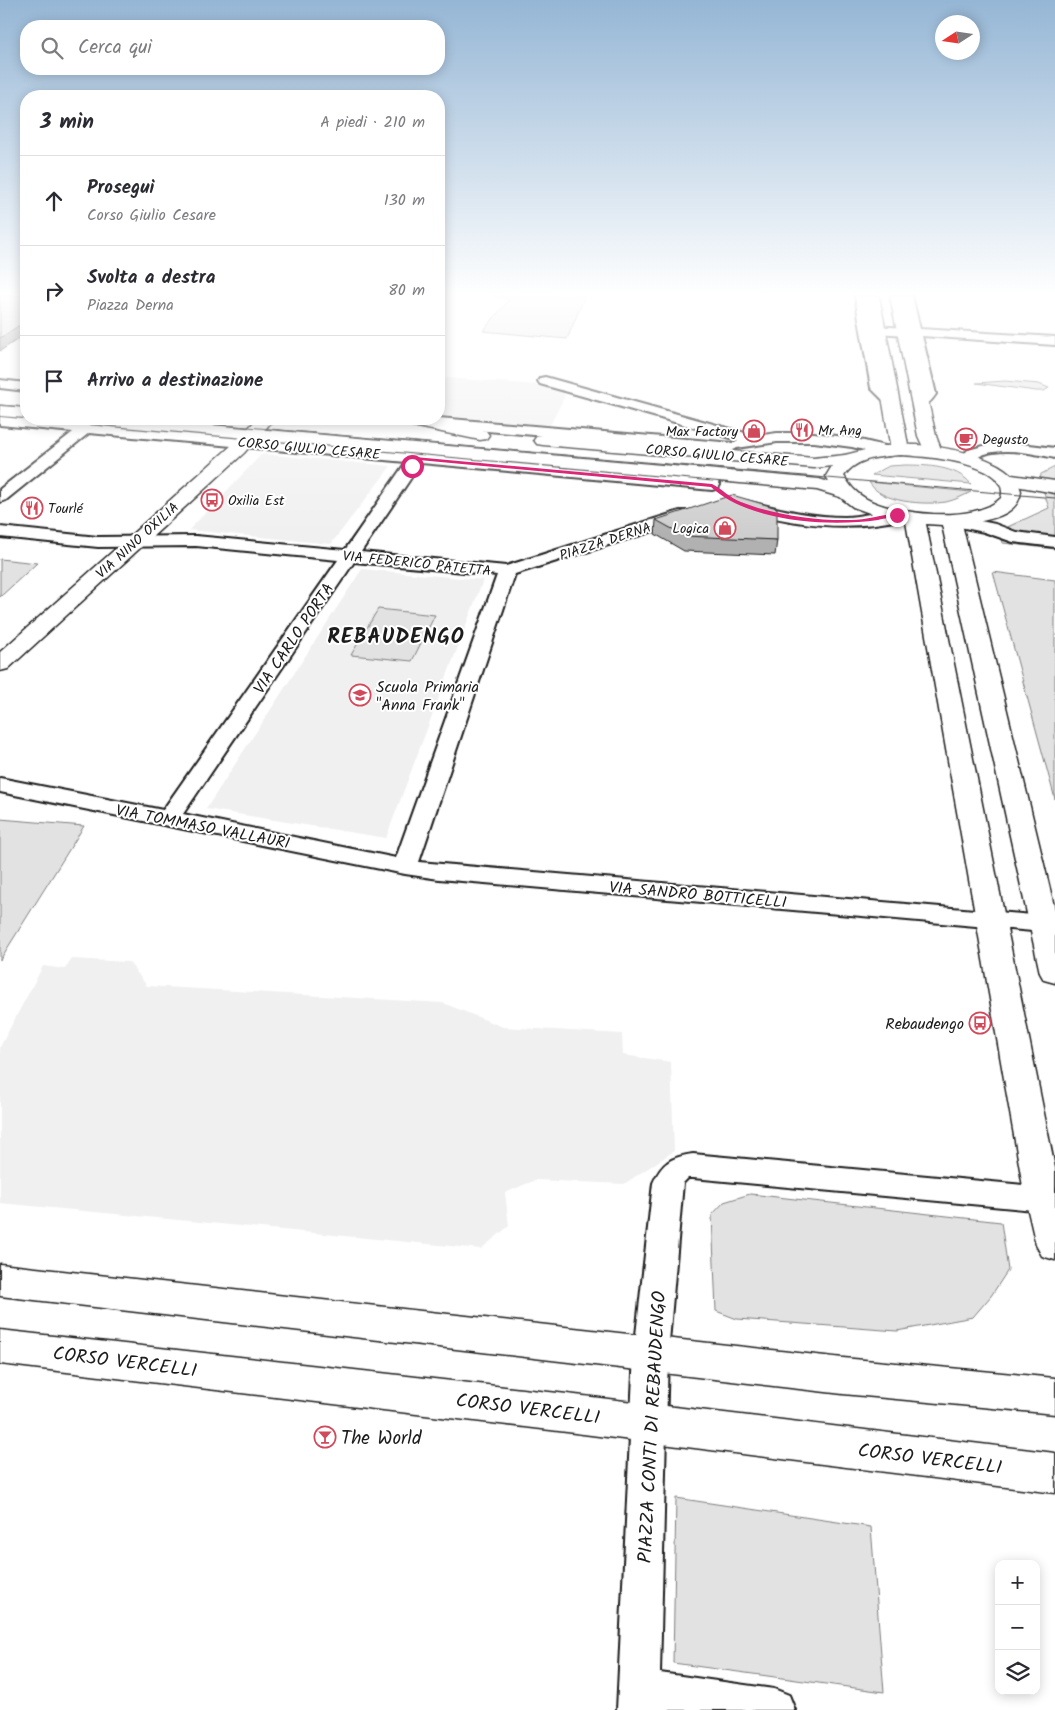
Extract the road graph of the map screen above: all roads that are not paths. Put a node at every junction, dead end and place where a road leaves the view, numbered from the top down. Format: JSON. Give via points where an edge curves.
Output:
{"nodes":[{"id":1,"x":885,"y":376,"type":"edge"},
{"id":2,"x":917,"y":376,"type":"edge"},
{"id":3,"x":546,"y":381,"type":"dead end"},
{"id":4,"x":0,"y":384,"type":"edge"},
{"id":5,"x":20,"y":386,"type":"edge"},
{"id":6,"x":0,"y":396,"type":"edge"},
{"id":7,"x":20,"y":407,"type":"edge"},
{"id":8,"x":20,"y":410,"type":"edge"},
{"id":9,"x":0,"y":411,"type":"edge"},
{"id":10,"x":0,"y":421,"type":"edge"},
{"id":11,"x":20,"y":423,"type":"edge"},
{"id":12,"x":445,"y":423,"type":"edge"},
{"id":13,"x":45,"y":425,"type":"edge"},
{"id":14,"x":72,"y":425,"type":"edge"},
{"id":15,"x":88,"y":425,"type":"edge"},
{"id":16,"x":100,"y":425,"type":"edge"},
{"id":17,"x":260,"y":425,"type":"edge"},
{"id":18,"x":405,"y":425,"type":"edge"},
{"id":19,"x":436,"y":425,"type":"edge"},
{"id":20,"x":56,"y":426,"type":"joint"},
{"id":21,"x":480,"y":435,"type":"junction"},
{"id":22,"x":248,"y":438,"type":"junction"},
{"id":23,"x":635,"y":440,"type":"junction"},
{"id":24,"x":754,"y":440,"type":"junction"},
{"id":25,"x":894,"y":450,"type":"junction"},
{"id":26,"x":674,"y":451,"type":"junction"},
{"id":27,"x":725,"y":451,"type":"junction"},
{"id":28,"x":933,"y":452,"type":"junction"},
{"id":29,"x":1055,"y":452,"type":"edge"},
{"id":30,"x":417,"y":458,"type":"junction"},
{"id":31,"x":852,"y":459,"type":"junction"},
{"id":32,"x":966,"y":459,"type":"junction"},
{"id":33,"x":1005,"y":479,"type":"junction"},
{"id":34,"x":720,"y":489,"type":"junction"},
{"id":35,"x":845,"y":493,"type":"junction"},
{"id":36,"x":0,"y":497,"type":"edge"},
{"id":37,"x":1053,"y":499,"type":"edge"},
{"id":38,"x":1028,"y":503,"type":"dead end"},
{"id":39,"x":1006,"y":504,"type":"junction"},
{"id":40,"x":702,"y":510,"type":"edge"},
{"id":41,"x":906,"y":516,"type":"junction"},
{"id":42,"x":951,"y":520,"type":"junction"},
{"id":43,"x":0,"y":532,"type":"edge"},
{"id":44,"x":136,"y":541,"type":"junction"},
{"id":45,"x":1055,"y":542,"type":"edge"},
{"id":46,"x":349,"y":556,"type":"junction"},
{"id":47,"x":507,"y":571,"type":"junction"},
{"id":48,"x":2,"y":666,"type":"edge"},
{"id":49,"x":0,"y":785,"type":"edge"},
{"id":50,"x":169,"y":818,"type":"junction"},
{"id":51,"x":405,"y":867,"type":"junction"},
{"id":52,"x":992,"y":920,"type":"junction"},
{"id":53,"x":1044,"y":924,"type":"junction"},
{"id":54,"x":1055,"y":973,"type":"edge"},
{"id":55,"x":1049,"y":1199,"type":"edge"},
{"id":56,"x":1055,"y":1245,"type":"edge"},
{"id":57,"x":0,"y":1280,"type":"edge"},
{"id":58,"x":0,"y":1347,"type":"edge"},
{"id":59,"x":650,"y":1353,"type":"junction"},
{"id":60,"x":1055,"y":1396,"type":"edge"},
{"id":61,"x":649,"y":1423,"type":"junction"},
{"id":62,"x":1055,"y":1473,"type":"edge"},
{"id":63,"x":638,"y":1701,"type":"edge"},
{"id":64,"x":774,"y":1710,"type":"edge"}],
"edges":[{"from":1,"to":25,"type":"main road","via":[[891,400]]},
{"from":2,"to":28,"type":"main road","via":[[920,403]]},
{"from":3,"to":24,"type":"street"},
{"from":4,"to":5,"type":"street"},
{"from":6,"to":7,"type":"main road"},
{"from":8,"to":9,"type":"main road"},
{"from":10,"to":11,"type":"street","name":"CORSO GIULIO CESARE"},
{"from":12,"to":23,"type":"street","name":"CORSO GIULIO CESARE"},
{"from":13,"to":20,"type":"street","name":"CORSO GIULIO CESARE"},
{"from":14,"to":20,"type":"street","name":"CORSO GIULIO CESARE"},
{"from":15,"to":36,"type":"street"},
{"from":16,"to":22,"type":"main road","name":"CORSO GIULIO CESARE"},
{"from":17,"to":22,"type":"main road","name":"VIA NINO OXILIA"},
{"from":18,"to":21,"type":"main road","name":"CORSO GIULIO CESARE"},
{"from":19,"to":21,"type":"main road"},
{"from":21,"to":26,"type":"main road","name":"CORSO GIULIO CESARE"},
{"from":22,"to":30,"type":"street","name":"CORSO GIULIO CESARE"},
{"from":22,"to":34,"type":"main road","name":"CORSO GIULIO CESARE"},
{"from":22,"to":44,"type":"main road","name":"VIA NINO OXILIA"},
{"from":23,"to":26,"type":"street"},
{"from":23,"to":27,"type":"street","name":"CORSO GIULIO CESARE"},
{"from":24,"to":25,"type":"street","via":[[826,438]]},
{"from":24,"to":27,"type":"street"},
{"from":25,"to":28,"type":"main road"},
{"from":25,"to":31,"type":"main road"},
{"from":26,"to":27,"type":"main road","name":"CORSO GIULIO CESARE"},
{"from":27,"to":31,"type":"main road","name":"CORSO GIULIO CESARE","via":[[814,463]]},
{"from":28,"to":32,"type":"main road"},
{"from":29,"to":32,"type":"street","via":[[991,447]]},
{"from":30,"to":34,"type":"street","name":"CORSO GIULIO CESARE"},
{"from":30,"to":46,"type":"street","name":"VIA CARLO PORTA"},
{"from":31,"to":35,"type":"main road","via":[[842,465],[835,476]]},
{"from":32,"to":33,"type":"main road"},
{"from":33,"to":37,"type":"main road"},
{"from":33,"to":39,"type":"main road","via":[[1012,494]]},
{"from":34,"to":35,"type":"main road","name":"CORSO GIULIO CESARE","via":[[819,485]]},
{"from":34,"to":41,"type":"street","via":[[774,514],[831,521]]},
{"from":35,"to":41,"type":"main road","via":[[869,507]]},
{"from":38,"to":39,"type":"main road"},
{"from":39,"to":42,"type":"main road","via":[[987,514]]},
{"from":40,"to":47,"type":"street","name":"PIAZZA DERNA"},
{"from":41,"to":42,"type":"main road"},
{"from":41,"to":52,"type":"main road"},
{"from":42,"to":45,"type":"street","via":[[983,526],[1018,538]]},
{"from":42,"to":53,"type":"main road"},
{"from":43,"to":44,"type":"street","name":"VIA FEDERICO PATETTA","via":[[91,542]]},
{"from":44,"to":46,"type":"street","name":"VIA FEDERICO PATETTA","via":[[189,540]]},
{"from":44,"to":48,"type":"main road","name":"VIA NINO OXILIA"},
{"from":46,"to":47,"type":"street","name":"VIA FEDERICO PATETTA"},
{"from":46,"to":50,"type":"street","name":"VIA CARLO PORTA"},
{"from":47,"to":51,"type":"street","name":"VIA FEDERICO PATETTA"},
{"from":49,"to":50,"type":"street","name":"VIA TOMMASO VALLAURI"},
{"from":50,"to":51,"type":"street","name":"VIA TOMMASO VALLAURI"},
{"from":51,"to":52,"type":"street","name":"VIA SANDRO BOTTICELLI"},
{"from":52,"to":53,"type":"street","name":"VIA SANDRO BOTTICELLI"},
{"from":52,"to":55,"type":"main road"},
{"from":53,"to":54,"type":"main road"},
{"from":55,"to":56,"type":"main road"},
{"from":55,"to":59,"type":"street","name":"PIAZZA CONTI DI REBAUDENGO","via":[[682,1167],[671,1175],[668,1183]]},
{"from":57,"to":59,"type":"main road"},
{"from":58,"to":61,"type":"main road","name":"CORSO VERCELLI"},
{"from":59,"to":60,"type":"main road"},
{"from":59,"to":61,"type":"street","name":"PIAZZA CONTI DI REBAUDENGO"},
{"from":61,"to":62,"type":"main road","name":"CORSO VERCELLI"},
{"from":61,"to":63,"type":"street","name":"PIAZZA CONTI DI REBAUDENGO"},
{"from":63,"to":64,"type":"street","name":"PIAZZA CONTI DI REBAUDENGO"}]}
